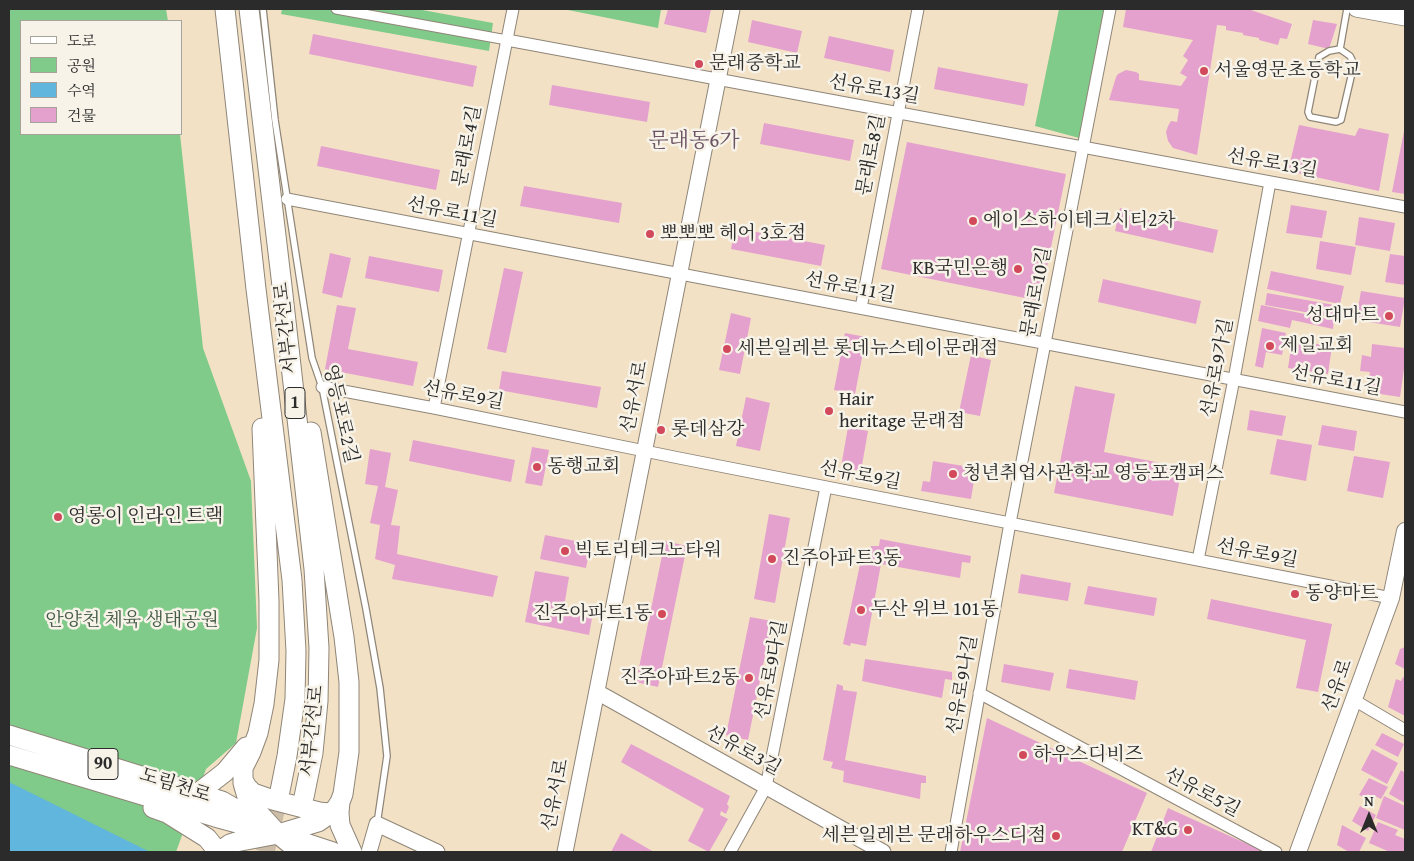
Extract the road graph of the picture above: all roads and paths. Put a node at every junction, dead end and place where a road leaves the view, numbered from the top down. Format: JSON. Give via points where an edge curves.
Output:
{"nodes":[{"id":1,"x":224,"y":9,"type":"edge"},
{"id":2,"x":249,"y":9,"type":"edge"},
{"id":3,"x":263,"y":9,"type":"edge"},
{"id":4,"x":336,"y":9,"type":"edge"},
{"id":5,"x":513,"y":9,"type":"edge"},
{"id":6,"x":732,"y":9,"type":"edge"},
{"id":7,"x":918,"y":9,"type":"edge"},
{"id":8,"x":1110,"y":9,"type":"edge"},
{"id":9,"x":1347,"y":9,"type":"edge"},
{"id":10,"x":1356,"y":9,"type":"edge"},
{"id":11,"x":1405,"y":18,"type":"edge"},
{"id":12,"x":507,"y":40,"type":"junction"},
{"id":13,"x":1340,"y":49,"type":"junction"},
{"id":14,"x":718,"y":79,"type":"junction"},
{"id":15,"x":898,"y":113,"type":"junction"},
{"id":16,"x":1083,"y":147,"type":"junction"},
{"id":17,"x":1270,"y":182,"type":"junction"},
{"id":18,"x":287,"y":199,"type":"junction"},
{"id":19,"x":1405,"y":206,"type":"edge"},
{"id":20,"x":468,"y":234,"type":"junction"},
{"id":21,"x":679,"y":274,"type":"junction"},
{"id":22,"x":282,"y":286,"type":"junction"},
{"id":23,"x":256,"y":289,"type":"junction"},
{"id":24,"x":861,"y":308,"type":"junction"},
{"id":25,"x":1045,"y":343,"type":"junction"},
{"id":26,"x":1234,"y":379,"type":"junction"},
{"id":27,"x":322,"y":387,"type":"junction"},
{"id":28,"x":434,"y":408,"type":"junction"},
{"id":29,"x":1405,"y":412,"type":"edge"},
{"id":30,"x":644,"y":451,"type":"junction"},
{"id":31,"x":826,"y":487,"type":"junction"},
{"id":32,"x":1010,"y":523,"type":"junction"},
{"id":33,"x":1405,"y":531,"type":"edge"},
{"id":34,"x":1404,"y":552,"type":"edge"},
{"id":35,"x":1198,"y":560,"type":"junction"},
{"id":36,"x":1398,"y":602,"type":"edge"},
{"id":37,"x":597,"y":692,"type":"junction"},
{"id":38,"x":979,"y":693,"type":"junction"},
{"id":39,"x":1354,"y":700,"type":"junction"},
{"id":40,"x":1405,"y":730,"type":"edge"},
{"id":41,"x":258,"y":733,"type":"junction"},
{"id":42,"x":9,"y":734,"type":"edge"},
{"id":43,"x":9,"y":755,"type":"edge"},
{"id":44,"x":242,"y":776,"type":"junction"},
{"id":45,"x":766,"y":787,"type":"junction"},
{"id":46,"x":280,"y":791,"type":"tunnel mouth"},
{"id":47,"x":304,"y":797,"type":"dead end"},
{"id":48,"x":337,"y":807,"type":"junction"},
{"id":49,"x":192,"y":809,"type":"junction"},
{"id":50,"x":377,"y":824,"type":"junction"},
{"id":51,"x":278,"y":834,"type":"junction"},
{"id":52,"x":873,"y":850,"type":"edge"},
{"id":53,"x":218,"y":852,"type":"edge"},
{"id":54,"x":242,"y":852,"type":"edge"},
{"id":55,"x":300,"y":852,"type":"edge"},
{"id":56,"x":333,"y":852,"type":"edge"},
{"id":57,"x":352,"y":852,"type":"edge"},
{"id":58,"x":370,"y":852,"type":"edge"},
{"id":59,"x":437,"y":852,"type":"edge"},
{"id":60,"x":565,"y":852,"type":"edge"},
{"id":61,"x":730,"y":852,"type":"edge"},
{"id":62,"x":951,"y":852,"type":"edge"},
{"id":63,"x":1276,"y":852,"type":"edge"},
{"id":64,"x":1298,"y":852,"type":"edge"}],
"edges":[{"from":1,"to":23,"type":"main road","name":"서부간선로","number":"1"},
{"from":2,"to":22,"type":"main road","name":"서부간선로","number":"1"},
{"from":3,"to":18,"type":"lane","name":"영등포로2길"},
{"from":4,"to":12,"type":"street","name":"선유로13길"},
{"from":5,"to":12,"type":"street","name":"문래로4길"},
{"from":6,"to":14,"type":"street","name":"선유서로"},
{"from":7,"to":15,"type":"street","name":"문래로8길"},
{"from":8,"to":16,"type":"street","name":"문래로10길"},
{"from":9,"to":13,"type":"lane"},
{"from":10,"to":11,"type":"street"},
{"from":12,"to":14,"type":"street","name":"선유로13길"},
{"from":12,"to":20,"type":"street","name":"문래로4길"},
{"from":13,"to":13,"type":"lane","via":[[1319,57],[1308,112],[1310,117],[1341,120],[1354,64],[1350,56]]},
{"from":14,"to":15,"type":"street","name":"선유로13길"},
{"from":14,"to":21,"type":"street","name":"선유서로"},
{"from":15,"to":16,"type":"street","name":"선유로13길"},
{"from":15,"to":24,"type":"street","name":"문래로8길"},
{"from":16,"to":17,"type":"street","name":"선유로13길"},
{"from":16,"to":25,"type":"street","name":"문래로10길"},
{"from":17,"to":19,"type":"street","name":"선유로13길"},
{"from":17,"to":26,"type":"street","name":"선유로9가길"},
{"from":18,"to":20,"type":"street","name":"선유로11길"},
{"from":18,"to":27,"type":"lane","name":"영등포로2길","via":[[312,358]]},
{"from":20,"to":21,"type":"street","name":"선유로11길"},
{"from":20,"to":28,"type":"street","name":"문래로4길"},
{"from":21,"to":24,"type":"street","name":"선유로11길"},
{"from":21,"to":30,"type":"street","name":"선유서로"},
{"from":22,"to":47,"type":"main road","name":"서부간선로","number":"1","via":[[313,559],[319,648],[313,753]]},
{"from":22,"to":48,"type":"main road","number":"1","via":[[311,435],[349,682],[349,752]]},
{"from":23,"to":41,"type":"main road","number":"1","via":[[270,636]]},
{"from":23,"to":46,"type":"main road","name":"서부간선로","number":"1","via":[[292,580],[296,651],[295,699]]},
{"from":24,"to":25,"type":"street","name":"선유로11길"},
{"from":25,"to":26,"type":"street","name":"선유로11길"},
{"from":25,"to":32,"type":"street","name":"문래로10길"},
{"from":26,"to":29,"type":"street","name":"선유로11길"},
{"from":26,"to":35,"type":"street","name":"선유로9가길"},
{"from":27,"to":28,"type":"street","name":"선유로9길"},
{"from":27,"to":50,"type":"lane","name":"영등포로2길","via":[[366,610],[384,726],[387,756]]},
{"from":28,"to":30,"type":"street","name":"선유로9길"},
{"from":30,"to":31,"type":"street","name":"선유로9길"},
{"from":30,"to":37,"type":"street","name":"선유서로"},
{"from":31,"to":32,"type":"street","name":"선유로9길"},
{"from":31,"to":45,"type":"street","name":"선유로9다길"},
{"from":32,"to":35,"type":"street","name":"선유로9길"},
{"from":32,"to":38,"type":"street","name":"선유로9나길"},
{"from":33,"to":34,"type":"main road","name":"선유로"},
{"from":34,"to":36,"type":"main road","name":"선유로"},
{"from":35,"to":36,"type":"street","name":"선유로9길"},
{"from":36,"to":39,"type":"main road","name":"선유로"},
{"from":37,"to":45,"type":"street","name":"선유로3길"},
{"from":37,"to":60,"type":"street","name":"선유서로"},
{"from":38,"to":62,"type":"street","name":"선유로9나길"},
{"from":38,"to":63,"type":"street","name":"선유로5길"},
{"from":39,"to":40,"type":"street"},
{"from":39,"to":64,"type":"main road","name":"선유로"},
{"from":41,"to":44,"type":"main road","number":"1"},
{"from":41,"to":49,"type":"main road"},
{"from":42,"to":49,"type":"main road","name":"도림천로","number":"90"},
{"from":43,"to":49,"type":"main road","name":"도림천로","number":"90"},
{"from":44,"to":48,"type":"main road","via":[[247,787],[258,795],[319,812],[328,813]]},
{"from":44,"to":51,"type":"main road","via":[[251,803]]},
{"from":45,"to":52,"type":"street","name":"선유로3길"},
{"from":45,"to":61,"type":"street","name":"선유로9다길"},
{"from":48,"to":51,"type":"main road","via":[[318,822]]},
{"from":48,"to":57,"type":"main road","number":"1","via":[[340,824]]},
{"from":49,"to":51,"type":"main road","name":"도림천로","number":"90"},
{"from":49,"to":53,"type":"main road"},
{"from":50,"to":58,"type":"street"},
{"from":50,"to":59,"type":"street"},
{"from":51,"to":53,"type":"main road","via":[[236,842]]},
{"from":51,"to":55,"type":"main road"},
{"from":51,"to":56,"type":"main road","name":"도림천로","number":"90"},
{"from":53,"to":54,"type":"main road"}]}
